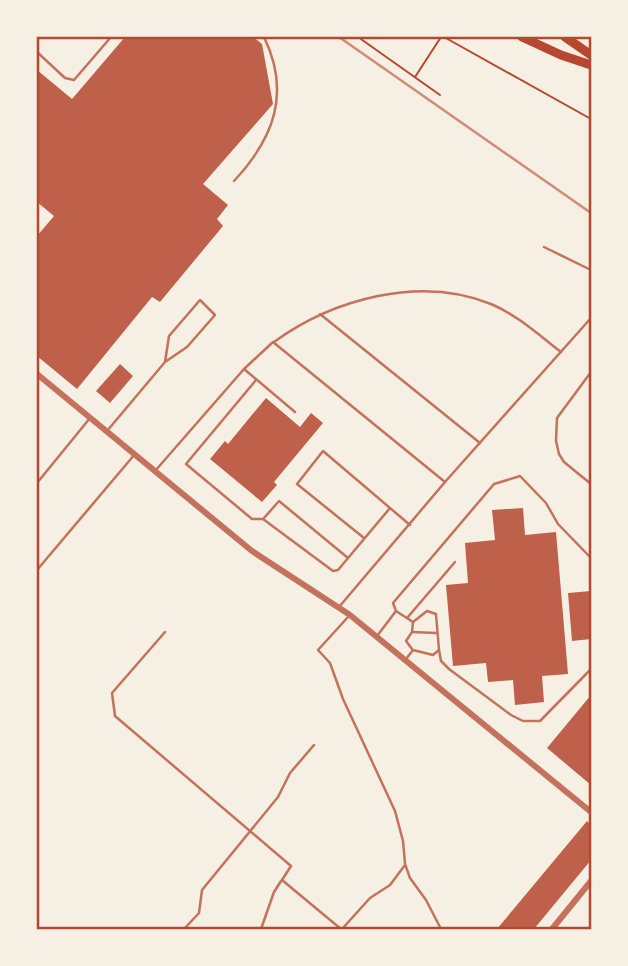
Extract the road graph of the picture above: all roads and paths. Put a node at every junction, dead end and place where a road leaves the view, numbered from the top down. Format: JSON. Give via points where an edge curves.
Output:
{"nodes":[{"id":1,"x":111,"y":37,"type":"edge"},
{"id":2,"x":264,"y":37,"type":"edge"},
{"id":3,"x":358,"y":37,"type":"edge"},
{"id":4,"x":443,"y":37,"type":"edge"},
{"id":5,"x":522,"y":37,"type":"edge"},
{"id":6,"x":565,"y":37,"type":"edge"},
{"id":7,"x":37,"y":52,"type":"edge"},
{"id":8,"x":591,"y":55,"type":"edge"},
{"id":9,"x":591,"y":65,"type":"edge"},
{"id":10,"x":415,"y":77,"type":"junction"},
{"id":11,"x":439,"y":95,"type":"dead end"},
{"id":12,"x":591,"y":119,"type":"edge"},
{"id":13,"x":234,"y":181,"type":"dead end"},
{"id":14,"x":544,"y":247,"type":"dead end"},
{"id":15,"x":591,"y":270,"type":"edge"},
{"id":16,"x":320,"y":314,"type":"junction"},
{"id":17,"x":591,"y":318,"type":"edge"},
{"id":18,"x":273,"y":342,"type":"junction"},
{"id":19,"x":561,"y":352,"type":"junction"},
{"id":20,"x":165,"y":362,"type":"junction"},
{"id":21,"x":244,"y":369,"type":"junction"},
{"id":22,"x":591,"y":372,"type":"edge"},
{"id":23,"x":37,"y":374,"type":"edge"},
{"id":24,"x":256,"y":380,"type":"junction"},
{"id":25,"x":295,"y":412,"type":"dead end"},
{"id":26,"x":90,"y":418,"type":"junction"},
{"id":27,"x":107,"y":431,"type":"junction"},
{"id":28,"x":480,"y":443,"type":"junction"},
{"id":29,"x":135,"y":454,"type":"junction"},
{"id":30,"x":155,"y":471,"type":"junction"},
{"id":31,"x":445,"y":482,"type":"junction"},
{"id":32,"x":37,"y":483,"type":"edge"},
{"id":33,"x":591,"y":484,"type":"edge"},
{"id":34,"x":390,"y":508,"type":"junction"},
{"id":35,"x":263,"y":519,"type":"junction"},
{"id":36,"x":410,"y":525,"type":"junction"},
{"id":37,"x":365,"y":538,"type":"junction"},
{"id":38,"x":348,"y":558,"type":"junction"},
{"id":39,"x":591,"y":558,"type":"edge"},
{"id":40,"x":456,"y":562,"type":"dead end"},
{"id":41,"x":37,"y":570,"type":"edge"},
{"id":42,"x":339,"y":607,"type":"junction"},
{"id":43,"x":396,"y":611,"type":"junction"},
{"id":44,"x":350,"y":615,"type":"junction"},
{"id":45,"x":407,"y":618,"type":"junction"},
{"id":46,"x":413,"y":622,"type":"junction"},
{"id":47,"x":165,"y":632,"type":"dead end"},
{"id":48,"x":411,"y":632,"type":"junction"},
{"id":49,"x":438,"y":633,"type":"junction"},
{"id":50,"x":377,"y":636,"type":"junction"},
{"id":51,"x":413,"y":650,"type":"junction"},
{"id":52,"x":439,"y":650,"type":"junction"},
{"id":53,"x":406,"y":659,"type":"junction"},
{"id":54,"x":591,"y":668,"type":"edge"},
{"id":55,"x":314,"y":745,"type":"dead end"},
{"id":56,"x":591,"y":812,"type":"edge"},
{"id":57,"x":249,"y":831,"type":"junction"},
{"id":58,"x":405,"y":864,"type":"junction"},
{"id":59,"x":282,"y":880,"type":"junction"},
{"id":60,"x":591,"y":881,"type":"edge"},
{"id":61,"x":184,"y":929,"type":"edge"},
{"id":62,"x":261,"y":929,"type":"edge"},
{"id":63,"x":342,"y":929,"type":"edge"},
{"id":64,"x":441,"y":929,"type":"edge"},
{"id":65,"x":552,"y":929,"type":"edge"}],
"edges":[{"from":1,"to":7,"type":"lane","via":[[74,80],[65,78]]},
{"from":2,"to":13,"type":"lane","via":[[275,74],[274,115],[263,146]]},
{"from":3,"to":10,"type":"path"},
{"from":4,"to":10,"type":"path"},
{"from":4,"to":12,"type":"path"},
{"from":5,"to":9,"type":"highway"},
{"from":6,"to":8,"type":"highway"},
{"from":10,"to":11,"type":"path"},
{"from":14,"to":15,"type":"lane"},
{"from":16,"to":18,"type":"lane"},
{"from":16,"to":19,"type":"lane","via":[[358,299],[397,294],[464,295],[520,319]]},
{"from":16,"to":28,"type":"lane"},
{"from":17,"to":19,"type":"lane"},
{"from":18,"to":21,"type":"lane"},
{"from":18,"to":31,"type":"lane"},
{"from":19,"to":28,"type":"lane"},
{"from":20,"to":20,"type":"lane","via":[[169,336],[200,300],[215,315],[187,347]]},
{"from":20,"to":27,"type":"lane"},
{"from":21,"to":24,"type":"lane"},
{"from":21,"to":30,"type":"lane"},
{"from":22,"to":33,"type":"lane","via":[[557,418],[556,441],[564,462]]},
{"from":23,"to":26,"type":"street"},
{"from":24,"to":25,"type":"lane"},
{"from":24,"to":35,"type":"lane","via":[[186,464],[252,519]]},
{"from":26,"to":27,"type":"street"},
{"from":26,"to":32,"type":"lane"},
{"from":27,"to":29,"type":"street"},
{"from":28,"to":31,"type":"lane"},
{"from":29,"to":30,"type":"street"},
{"from":29,"to":41,"type":"lane"},
{"from":30,"to":42,"type":"street","via":[[251,551]]},
{"from":31,"to":36,"type":"lane"},
{"from":34,"to":36,"type":"lane"},
{"from":34,"to":37,"type":"lane"},
{"from":34,"to":37,"type":"lane","via":[[323,450],[297,484]]},
{"from":35,"to":38,"type":"lane","via":[[329,570],[338,570]]},
{"from":35,"to":38,"type":"lane","via":[[279,501]]},
{"from":36,"to":42,"type":"lane"},
{"from":37,"to":38,"type":"lane"},
{"from":39,"to":43,"type":"lane","via":[[520,477],[494,484],[393,603]]},
{"from":40,"to":45,"type":"lane"},
{"from":42,"to":44,"type":"street"},
{"from":43,"to":45,"type":"lane"},
{"from":43,"to":50,"type":"lane"},
{"from":44,"to":50,"type":"street"},
{"from":44,"to":58,"type":"lane","via":[[318,650],[330,663],[395,811]]},
{"from":45,"to":46,"type":"lane"},
{"from":46,"to":48,"type":"lane"},
{"from":46,"to":49,"type":"lane","via":[[427,611],[436,614]]},
{"from":47,"to":57,"type":"lane","via":[[112,693],[115,716]]},
{"from":48,"to":49,"type":"lane"},
{"from":48,"to":51,"type":"lane","via":[[406,641]]},
{"from":49,"to":52,"type":"lane"},
{"from":50,"to":53,"type":"street"},
{"from":51,"to":52,"type":"lane","via":[[433,655]]},
{"from":51,"to":53,"type":"lane"},
{"from":52,"to":54,"type":"lane","via":[[449,669],[523,721],[540,721]]},
{"from":53,"to":56,"type":"street"},
{"from":55,"to":57,"type":"lane"},
{"from":57,"to":59,"type":"lane","via":[[291,866]]},
{"from":57,"to":61,"type":"lane","via":[[202,890],[199,913]]},
{"from":58,"to":63,"type":"lane","via":[[390,885],[370,898]]},
{"from":58,"to":64,"type":"lane"},
{"from":59,"to":62,"type":"lane"},
{"from":59,"to":63,"type":"lane"},
{"from":60,"to":65,"type":"street"}]}
